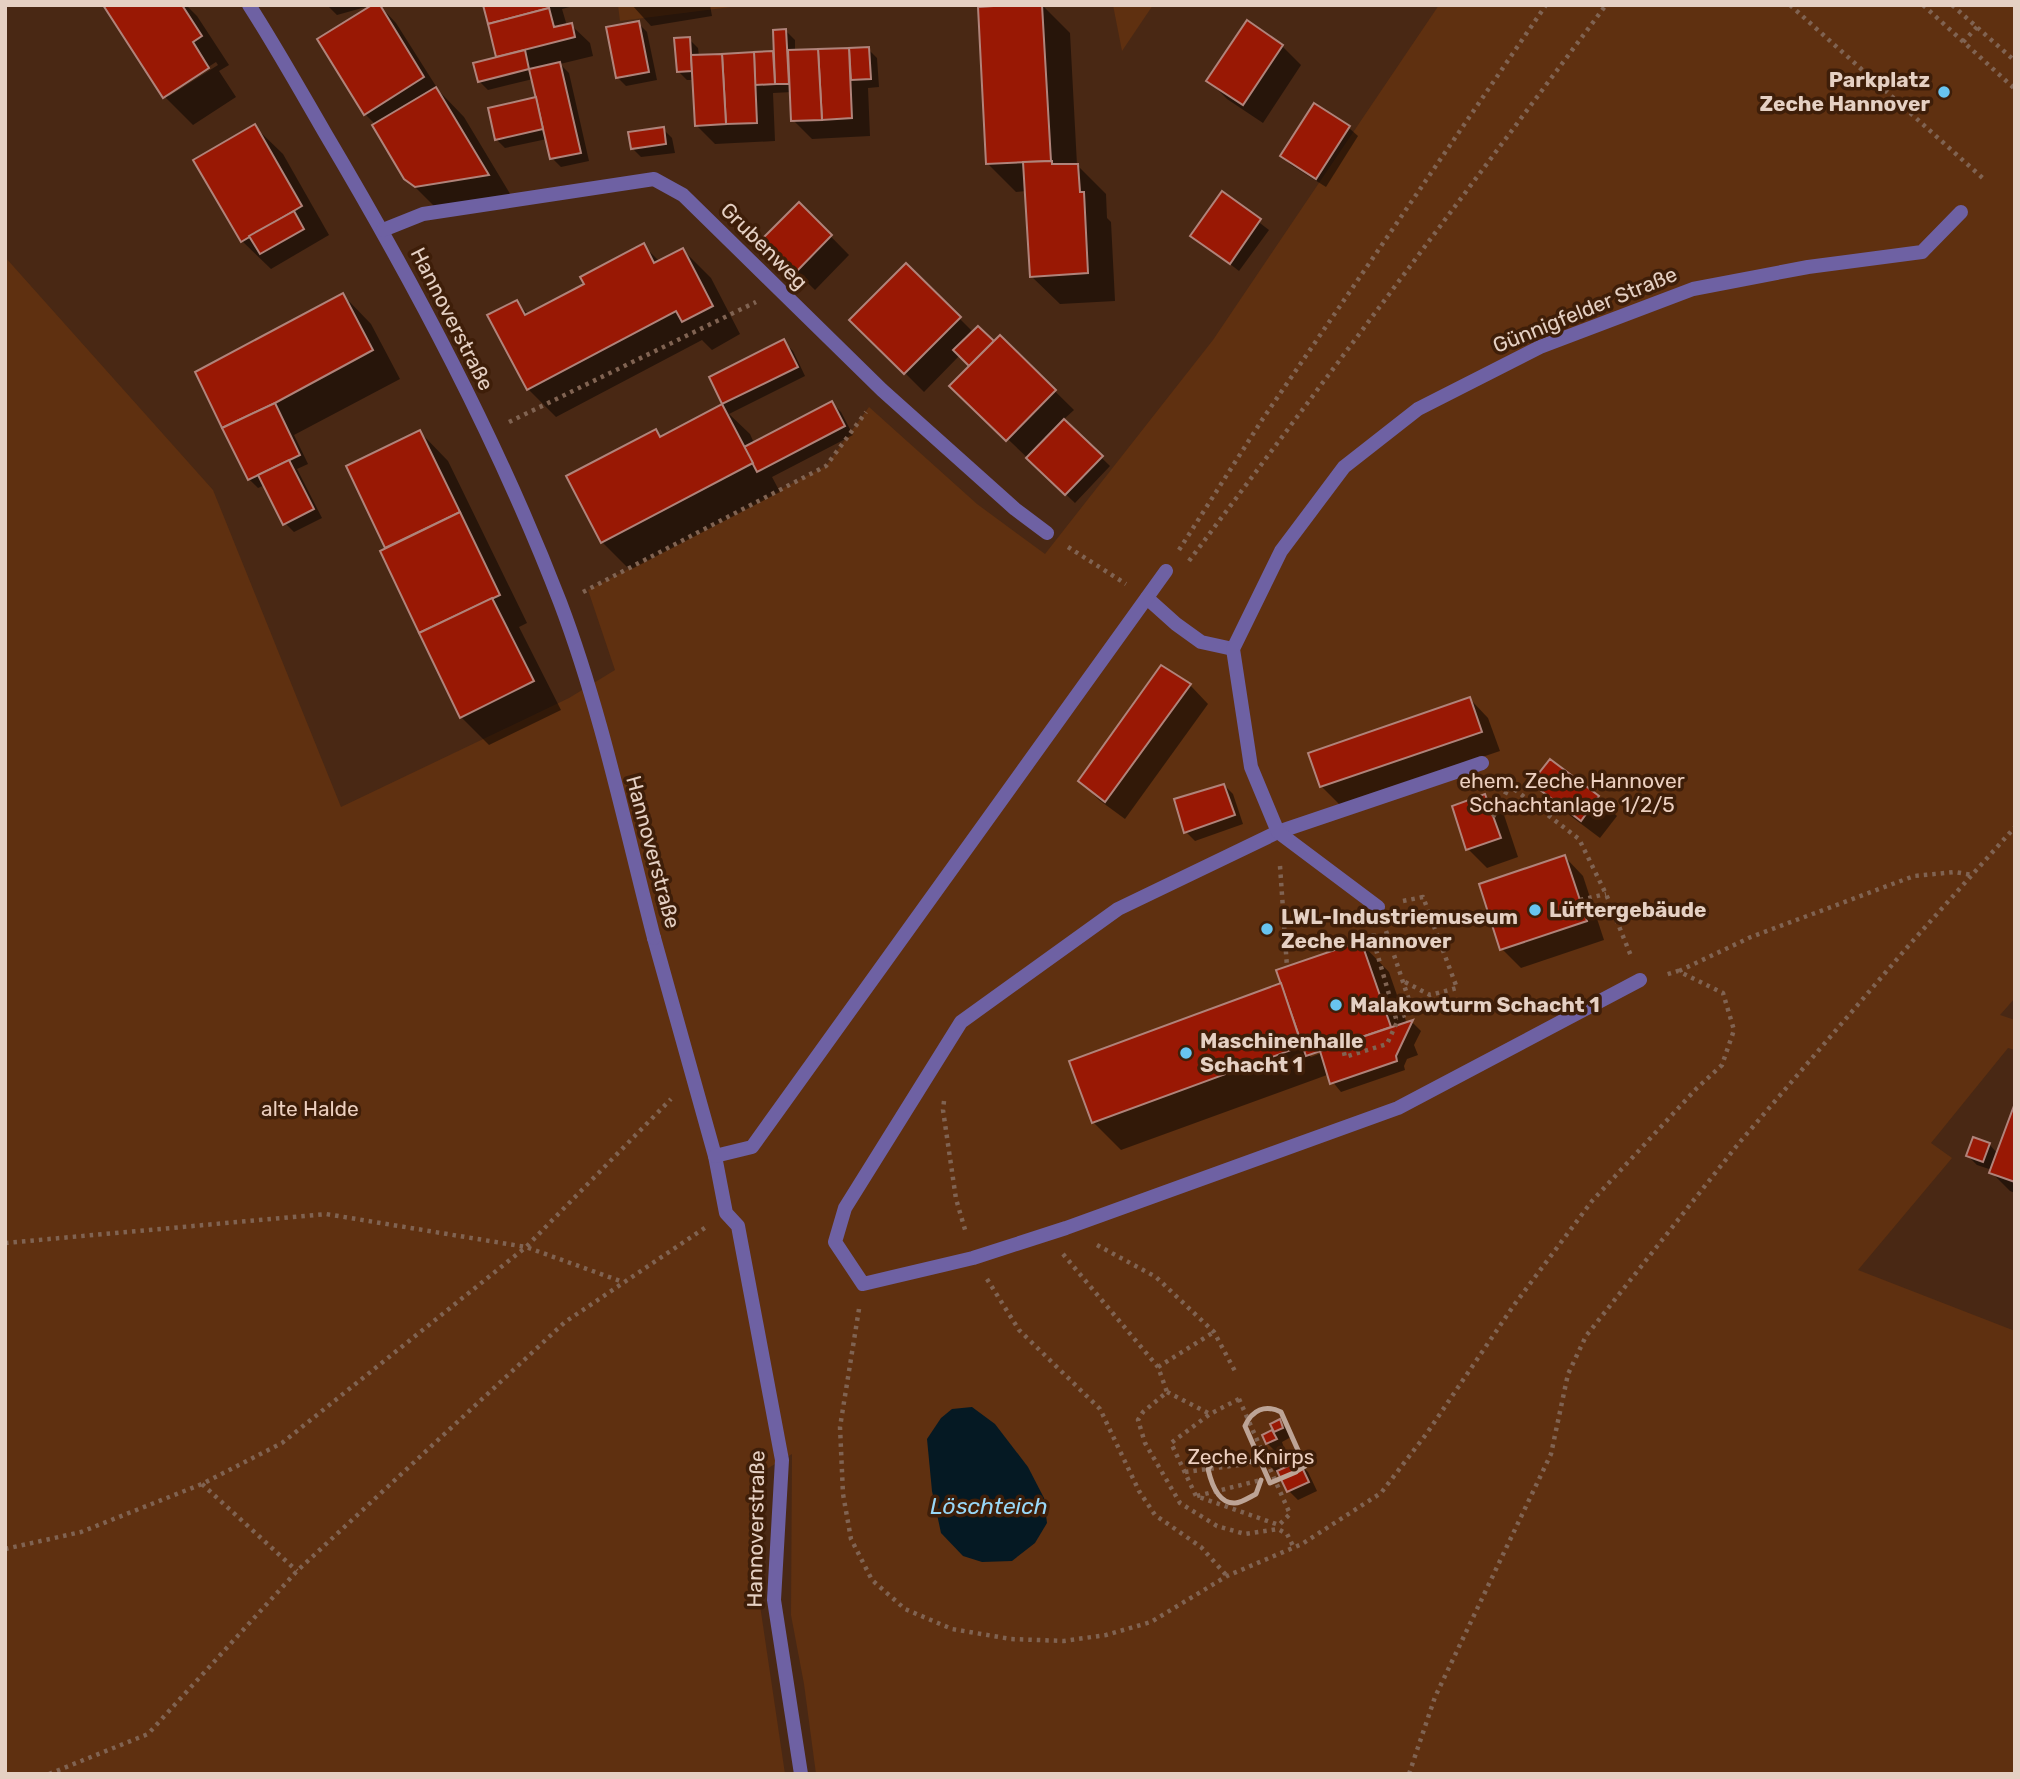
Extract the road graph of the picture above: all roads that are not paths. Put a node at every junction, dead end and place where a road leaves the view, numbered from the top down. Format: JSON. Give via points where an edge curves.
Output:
{"nodes":[{"id":1,"x":249,"y":5,"type":"edge"},
{"id":2,"x":1961,"y":212,"type":"dead end"},
{"id":3,"x":383,"y":230,"type":"junction"},
{"id":4,"x":1047,"y":533,"type":"road end"},
{"id":5,"x":1166,"y":571,"type":"road end"},
{"id":6,"x":1147,"y":598,"type":"junction"},
{"id":7,"x":1233,"y":649,"type":"junction"},
{"id":8,"x":1482,"y":763,"type":"road end"},
{"id":9,"x":1278,"y":832,"type":"junction"},
{"id":10,"x":1378,"y":907,"type":"road end"},
{"id":11,"x":1640,"y":980,"type":"road end"},
{"id":12,"x":715,"y":1156,"type":"junction"},
{"id":13,"x":801,"y":1774,"type":"edge"}],
"edges":[{"from":1,"to":3,"type":"street","name":"Hannoverstraße"},
{"from":2,"to":7,"type":"street","name":"Günnigfelder Straße","via":[[1922,253],[1808,267],[1693,289],[1540,347],[1418,409],[1344,467],[1281,551]]},
{"from":3,"to":4,"type":"street","name":"Grubenweg","via":[[423,214],[654,179],[683,195],[882,390]]},
{"from":3,"to":12,"type":"street","name":"Hannoverstraße","via":[[487,434],[561,604],[590,691]]},
{"from":5,"to":6,"type":"street"},
{"from":6,"to":7,"type":"street","via":[[1201,642]]},
{"from":6,"to":12,"type":"street","via":[[752,1147]]},
{"from":7,"to":9,"type":"street","via":[[1251,767]]},
{"from":8,"to":9,"type":"street"},
{"from":9,"to":10,"type":"street"},
{"from":9,"to":11,"type":"street","via":[[1118,909],[961,1022],[845,1208],[835,1242],[863,1284],[973,1258],[1066,1228],[1398,1108]]},
{"from":12,"to":13,"type":"street","name":"Hannoverstraße","via":[[726,1213],[737,1226],[782,1460],[774,1600]]}]}
